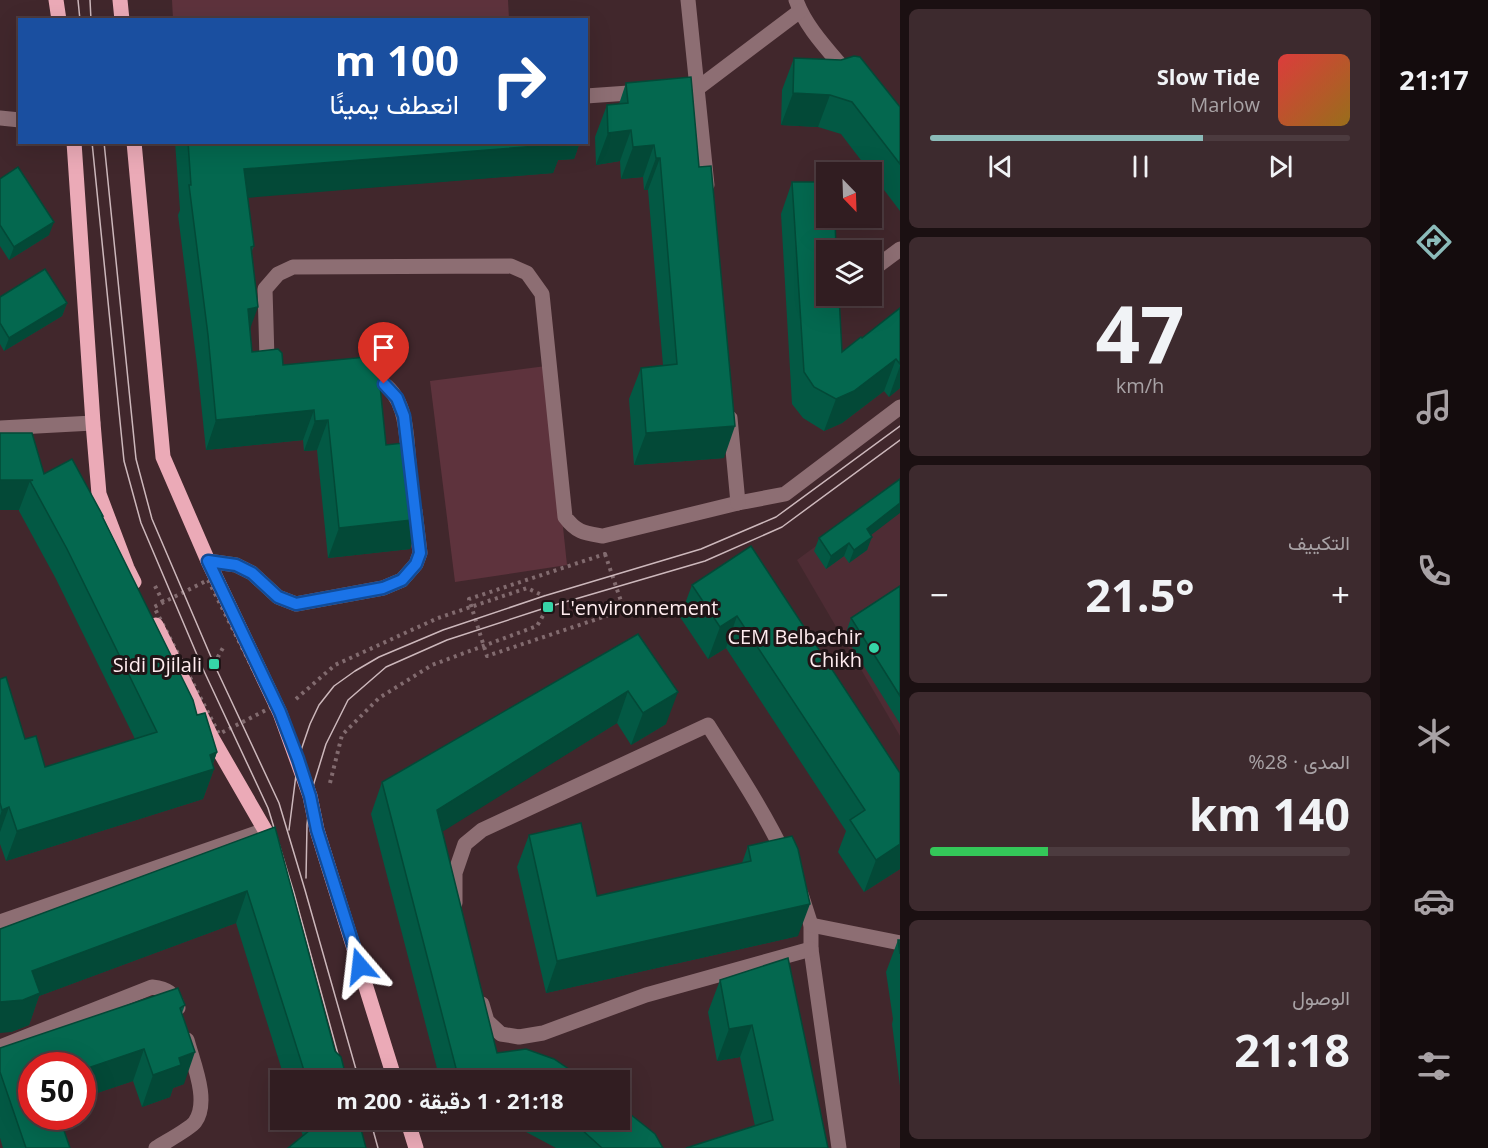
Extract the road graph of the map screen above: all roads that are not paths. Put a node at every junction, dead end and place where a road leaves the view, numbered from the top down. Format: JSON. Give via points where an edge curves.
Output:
{"nodes":[{"id":1,"x":56,"y":0,"type":"edge"},
{"id":2,"x":120,"y":0,"type":"edge"},
{"id":3,"x":688,"y":0,"type":"edge"},
{"id":4,"x":798,"y":5,"type":"edge"},
{"id":5,"x":58,"y":18,"type":"edge"},
{"id":6,"x":122,"y":18,"type":"edge"},
{"id":7,"x":856,"y":83,"type":"edge"},
{"id":8,"x":698,"y":88,"type":"junction"},
{"id":9,"x":676,"y":90,"type":"edge"},
{"id":10,"x":653,"y":91,"type":"edge"},
{"id":11,"x":588,"y":96,"type":"edge"},
{"id":12,"x":0,"y":118,"type":"edge"},
{"id":13,"x":18,"y":120,"type":"edge"},
{"id":14,"x":74,"y":144,"type":"edge"},
{"id":15,"x":134,"y":144,"type":"edge"},
{"id":16,"x":709,"y":205,"type":"edge"},
{"id":17,"x":900,"y":249,"type":"edge"},
{"id":18,"x":882,"y":262,"type":"edge"},
{"id":19,"x":349,"y":376,"type":"edge"},
{"id":20,"x":285,"y":380,"type":"edge"},
{"id":21,"x":900,"y":407,"type":"edge"},
{"id":22,"x":729,"y":408,"type":"edge"},
{"id":23,"x":93,"y":423,"type":"junction"},
{"id":24,"x":0,"y":428,"type":"edge"},
{"id":25,"x":410,"y":473,"type":"edge"},
{"id":26,"x":413,"y":496,"type":"edge"},
{"id":27,"x":738,"y":503,"type":"junction"},
{"id":28,"x":208,"y":561,"type":"junction"},
{"id":29,"x":265,"y":830,"type":"junction"},
{"id":30,"x":274,"y":864,"type":"edge"},
{"id":31,"x":458,"y":921,"type":"edge"},
{"id":32,"x":0,"y":922,"type":"edge"},
{"id":33,"x":811,"y":926,"type":"junction"},
{"id":34,"x":900,"y":943,"type":"edge"},
{"id":35,"x":811,"y":949,"type":"junction"},
{"id":36,"x":478,"y":988,"type":"edge"},
{"id":37,"x":0,"y":1047,"type":"edge"},
{"id":38,"x":392,"y":1070,"type":"edge"},
{"id":39,"x":410,"y":1130,"type":"edge"},
{"id":40,"x":156,"y":1148,"type":"edge"},
{"id":41,"x":416,"y":1148,"type":"edge"},
{"id":42,"x":839,"y":1148,"type":"edge"}],
"edges":[{"from":1,"to":5,"type":"main road"},
{"from":2,"to":6,"type":"main road"},
{"from":3,"to":8,"type":"street"},
{"from":4,"to":7,"type":"street"},
{"from":4,"to":8,"type":"street"},
{"from":8,"to":9,"type":"street"},
{"from":8,"to":16,"type":"street"},
{"from":10,"to":11,"type":"street"},
{"from":12,"to":13,"type":"street"},
{"from":14,"to":23,"type":"main road"},
{"from":15,"to":28,"type":"main road","via":[[163,457]]},
{"from":17,"to":18,"type":"street"},
{"from":19,"to":25,"type":"street","via":[[370,375],[397,398],[404,416]]},
{"from":20,"to":27,"type":"street","via":[[275,374],[267,359],[265,289],[278,274],[293,267],[511,266],[527,273],[542,294],[565,517],[573,527],[603,536]]},
{"from":21,"to":27,"type":"street","via":[[785,494]]},
{"from":22,"to":27,"type":"street"},
{"from":23,"to":24,"type":"street"},
{"from":23,"to":29,"type":"main road","via":[[99,494],[127,568],[212,738]]},
{"from":26,"to":28,"type":"street","via":[[420,553],[402,580],[383,588],[296,604],[278,597],[252,573],[236,565]]},
{"from":28,"to":38,"type":"main road","via":[[280,712],[310,796],[317,830]]},
{"from":29,"to":30,"type":"main road"},
{"from":29,"to":32,"type":"street"},
{"from":31,"to":33,"type":"street","via":[[455,873],[465,844],[482,830],[708,725],[776,837],[800,888]]},
{"from":33,"to":34,"type":"street"},
{"from":33,"to":35,"type":"street"},
{"from":35,"to":36,"type":"street","via":[[646,995],[543,1033],[519,1037],[501,1034],[487,1021]]},
{"from":35,"to":42,"type":"street"},
{"from":37,"to":40,"type":"street","via":[[152,987],[166,989],[176,1000],[201,1091],[200,1111],[194,1124]]},
{"from":39,"to":41,"type":"main road"}]}
